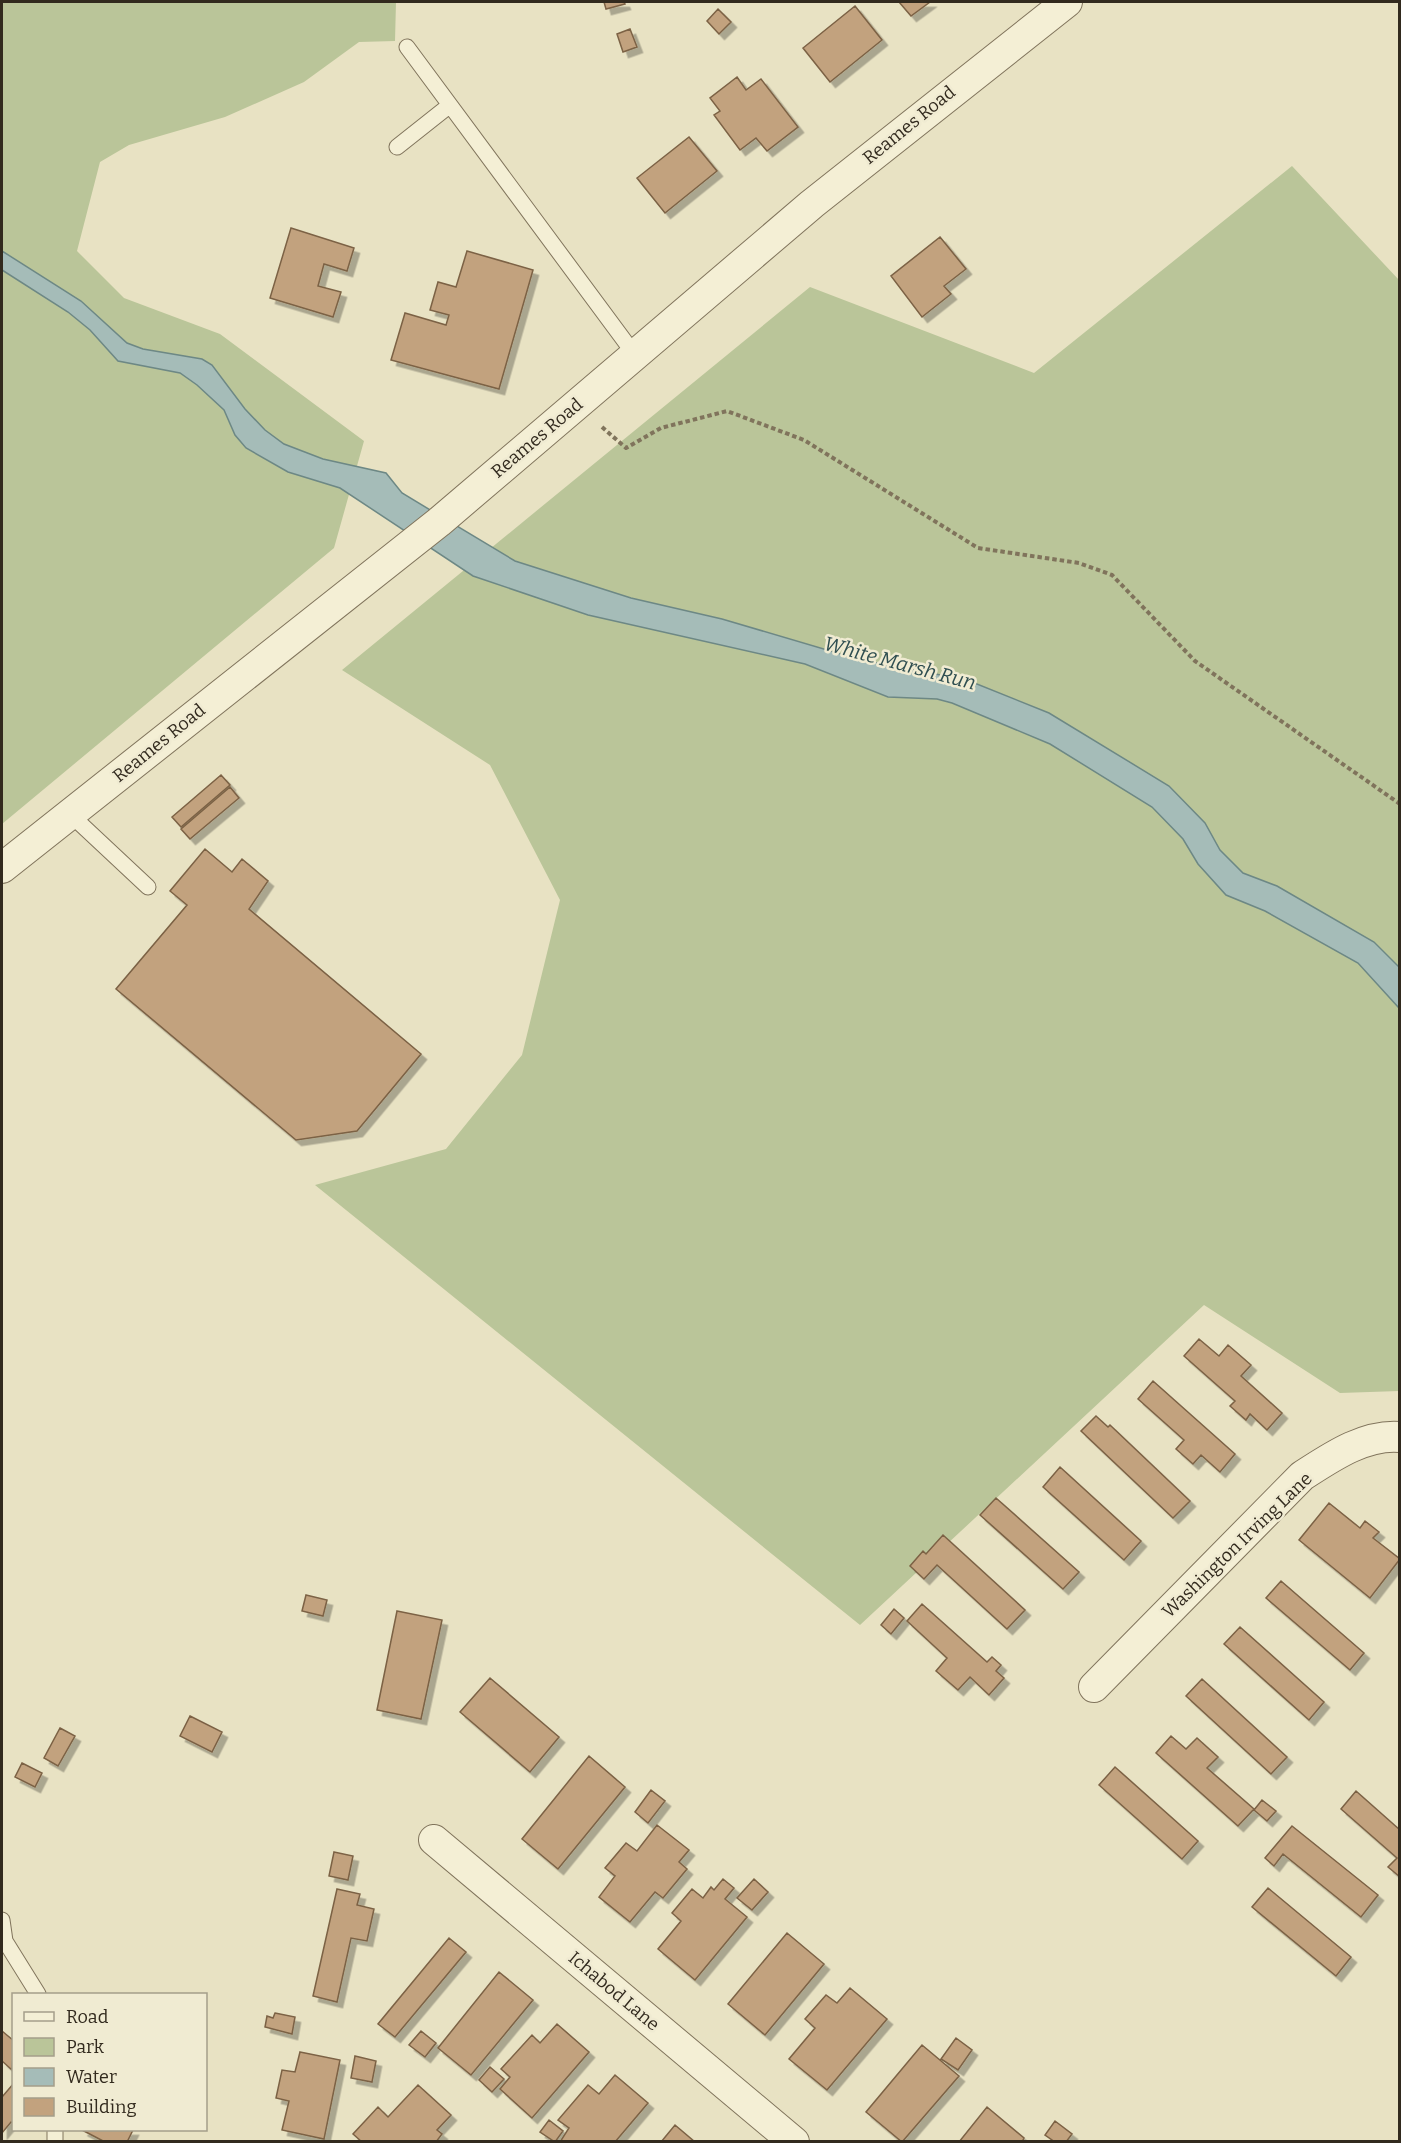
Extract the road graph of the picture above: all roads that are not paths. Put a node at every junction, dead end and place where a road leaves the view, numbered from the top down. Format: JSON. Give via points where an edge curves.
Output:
{"nodes":[{"id":1,"x":1067,"y":2,"type":"edge"},
{"id":2,"x":407,"y":47,"type":"dead end"},
{"id":3,"x":450,"y":105,"type":"junction"},
{"id":4,"x":398,"y":147,"type":"dead end"},
{"id":5,"x":635,"y":355,"type":"junction"},
{"id":6,"x":70,"y":814,"type":"junction"},
{"id":7,"x":2,"y":868,"type":"edge"},
{"id":8,"x":147,"y":887,"type":"dead end"},
{"id":9,"x":1400,"y":1437,"type":"edge"},
{"id":10,"x":1094,"y":1687,"type":"dead end"},
{"id":11,"x":434,"y":1840,"type":"dead end"},
{"id":12,"x":2,"y":1920,"type":"edge"},
{"id":13,"x":37,"y":1993,"type":"edge"},
{"id":14,"x":794,"y":2142,"type":"edge"}],
"edges":[{"from":1,"to":5,"type":"street","name":"Reames Road","via":[[898,134]]},
{"from":2,"to":3,"type":"lane"},
{"from":3,"to":4,"type":"lane"},
{"from":3,"to":5,"type":"lane"},
{"from":5,"to":6,"type":"street","name":"Reames Road","via":[[439,522]]},
{"from":6,"to":7,"type":"street","name":"Reames Road"},
{"from":6,"to":8,"type":"lane"},
{"from":9,"to":10,"type":"street","name":"Washington Irving Lane","via":[[1367,1442],[1339,1453],[1302,1476]]},
{"from":11,"to":14,"type":"street","name":"Ichabod Lane"},
{"from":12,"to":13,"type":"lane","via":[[5,1941]]}]}
